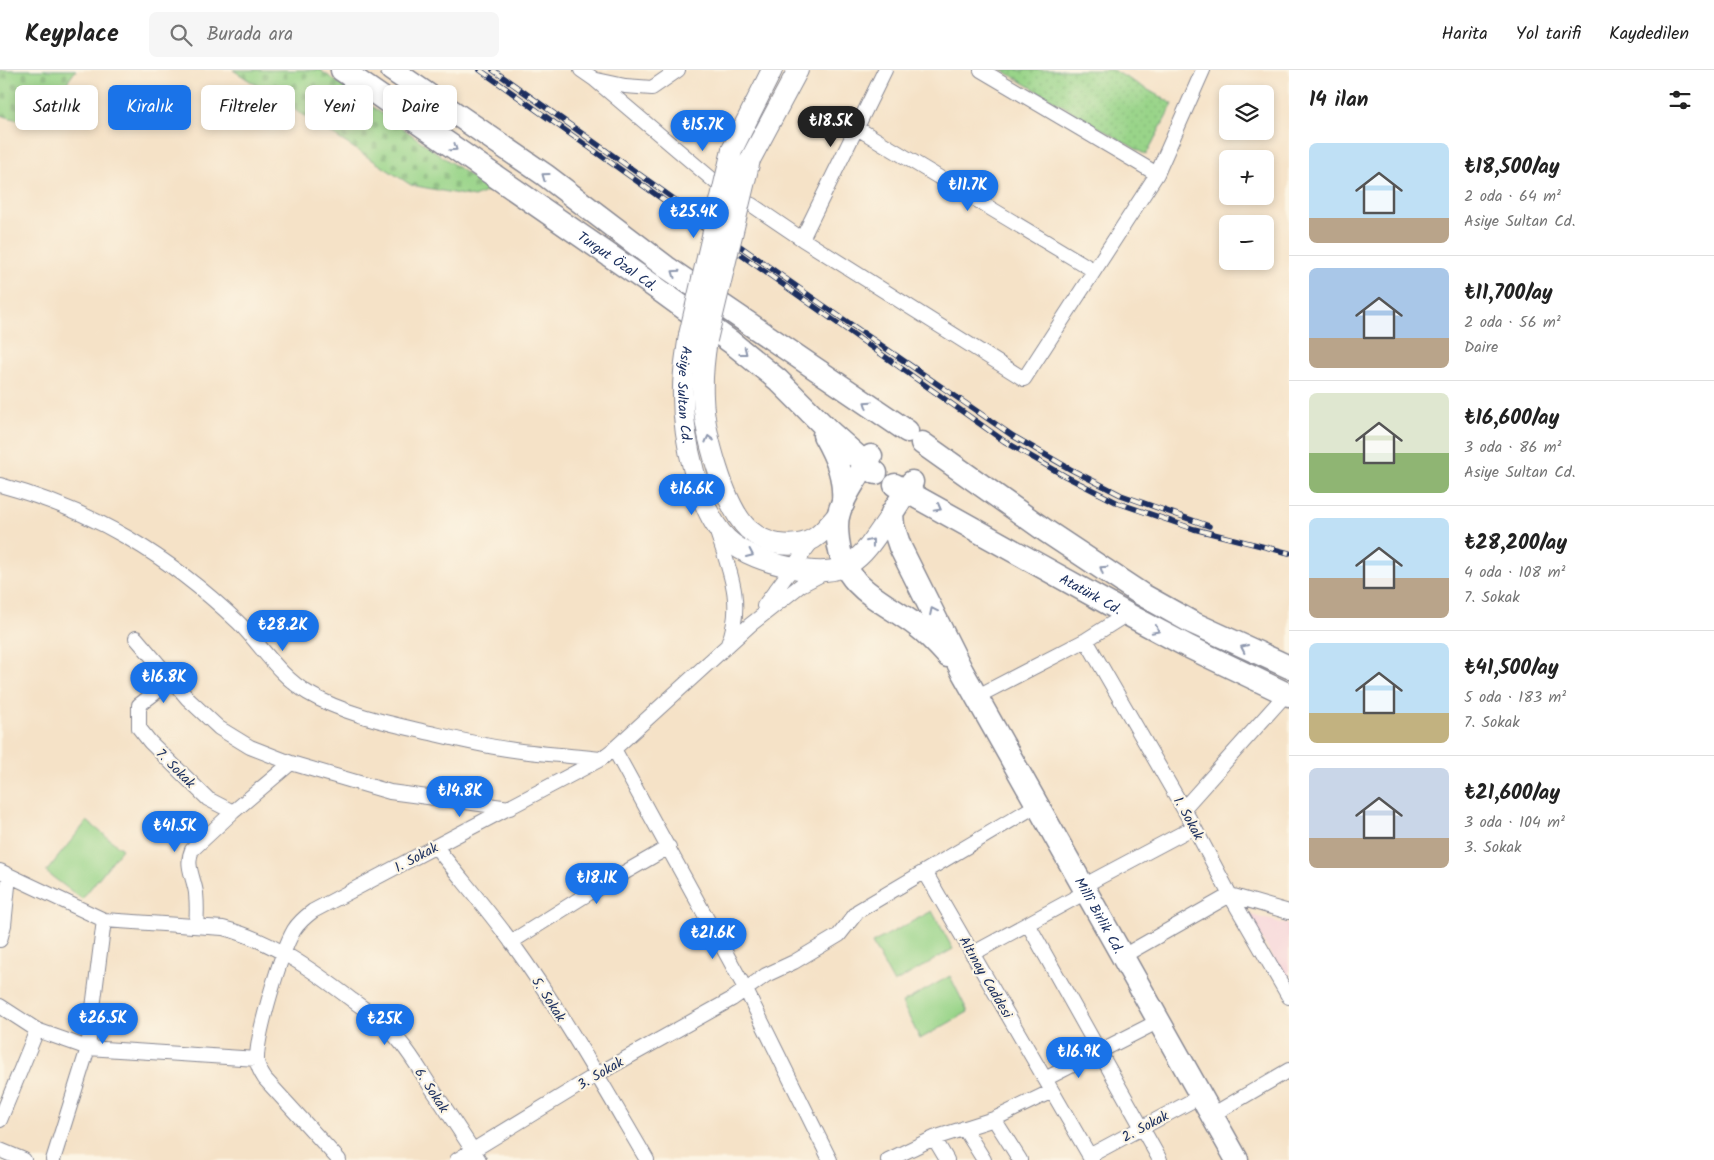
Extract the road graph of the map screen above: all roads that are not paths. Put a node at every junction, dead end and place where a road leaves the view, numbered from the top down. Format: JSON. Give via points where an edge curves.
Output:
{"nodes":[{"id":1,"x":342,"y":70,"type":"edge"},
{"id":2,"x":392,"y":70,"type":"edge"},
{"id":3,"x":580,"y":70,"type":"edge"},
{"id":4,"x":678,"y":70,"type":"edge"},
{"id":5,"x":772,"y":70,"type":"edge"},
{"id":6,"x":798,"y":70,"type":"edge"},
{"id":7,"x":885,"y":70,"type":"edge"},
{"id":8,"x":981,"y":70,"type":"edge"},
{"id":9,"x":1203,"y":70,"type":"edge"},
{"id":10,"x":596,"y":75,"type":"edge"},
{"id":11,"x":857,"y":128,"type":"junction"},
{"id":12,"x":1157,"y":174,"type":"junction"},
{"id":13,"x":802,"y":240,"type":"junction"},
{"id":14,"x":1094,"y":270,"type":"junction"},
{"id":15,"x":698,"y":338,"type":"junction"},
{"id":16,"x":814,"y":416,"type":"junction"},
{"id":17,"x":915,"y":437,"type":"junction"},
{"id":18,"x":888,"y":475,"type":"junction"},
{"id":19,"x":0,"y":485,"type":"edge"},
{"id":20,"x":841,"y":509,"type":"junction"},
{"id":21,"x":892,"y":513,"type":"junction"},
{"id":22,"x":712,"y":519,"type":"junction"},
{"id":23,"x":796,"y":565,"type":"junction"},
{"id":24,"x":836,"y":570,"type":"junction"},
{"id":25,"x":1127,"y":614,"type":"junction"},
{"id":26,"x":136,"y":638,"type":"dead end"},
{"id":27,"x":1086,"y":640,"type":"junction"},
{"id":28,"x":727,"y":646,"type":"junction"},
{"id":29,"x":1289,"y":667,"type":"edge"},
{"id":30,"x":962,"y":671,"type":"junction"},
{"id":31,"x":172,"y":680,"type":"junction"},
{"id":32,"x":1288,"y":694,"type":"edge"},
{"id":33,"x":976,"y":697,"type":"junction"},
{"id":34,"x":614,"y":749,"type":"junction"},
{"id":35,"x":601,"y":759,"type":"junction"},
{"id":36,"x":291,"y":763,"type":"junction"},
{"id":37,"x":1037,"y":805,"type":"junction"},
{"id":38,"x":510,"y":808,"type":"junction"},
{"id":39,"x":1184,"y":808,"type":"junction"},
{"id":40,"x":234,"y":812,"type":"junction"},
{"id":41,"x":1194,"y":827,"type":"junction"},
{"id":42,"x":436,"y":847,"type":"junction"},
{"id":43,"x":669,"y":847,"type":"junction"},
{"id":44,"x":924,"y":872,"type":"junction"},
{"id":45,"x":4,"y":874,"type":"edge"},
{"id":46,"x":1085,"y":889,"type":"junction"},
{"id":47,"x":1230,"y":895,"type":"junction"},
{"id":48,"x":1289,"y":912,"type":"edge"},
{"id":49,"x":104,"y":920,"type":"junction"},
{"id":50,"x":1028,"y":924,"type":"junction"},
{"id":51,"x":196,"y":926,"type":"junction"},
{"id":52,"x":0,"y":940,"type":"edge"},
{"id":53,"x":511,"y":942,"type":"junction"},
{"id":54,"x":284,"y":954,"type":"junction"},
{"id":55,"x":972,"y":954,"type":"junction"},
{"id":56,"x":1122,"y":956,"type":"junction"},
{"id":57,"x":746,"y":990,"type":"junction"},
{"id":58,"x":1289,"y":997,"type":"edge"},
{"id":59,"x":0,"y":1006,"type":"edge"},
{"id":60,"x":1159,"y":1021,"type":"junction"},
{"id":61,"x":37,"y":1030,"type":"junction"},
{"id":62,"x":88,"y":1048,"type":"junction"},
{"id":63,"x":1099,"y":1052,"type":"junction"},
{"id":64,"x":257,"y":1059,"type":"junction"},
{"id":65,"x":1289,"y":1070,"type":"edge"},
{"id":66,"x":596,"y":1074,"type":"junction"},
{"id":67,"x":1048,"y":1085,"type":"junction"},
{"id":68,"x":1201,"y":1096,"type":"junction"},
{"id":69,"x":1212,"y":1116,"type":"junction"},
{"id":70,"x":994,"y":1119,"type":"junction"},
{"id":71,"x":0,"y":1120,"type":"edge"},
{"id":72,"x":964,"y":1128,"type":"junction"},
{"id":73,"x":1142,"y":1128,"type":"junction"},
{"id":74,"x":934,"y":1138,"type":"junction"},
{"id":75,"x":0,"y":1150,"type":"edge"},
{"id":76,"x":475,"y":1155,"type":"edge"},
{"id":77,"x":1090,"y":1158,"type":"edge"},
{"id":78,"x":24,"y":1160,"type":"edge"},
{"id":79,"x":53,"y":1160,"type":"edge"},
{"id":80,"x":339,"y":1160,"type":"edge"},
{"id":81,"x":457,"y":1160,"type":"edge"},
{"id":82,"x":647,"y":1160,"type":"edge"},
{"id":83,"x":830,"y":1160,"type":"edge"},
{"id":84,"x":888,"y":1160,"type":"edge"},
{"id":85,"x":947,"y":1160,"type":"edge"},
{"id":86,"x":984,"y":1160,"type":"edge"},
{"id":87,"x":1020,"y":1160,"type":"edge"},
{"id":88,"x":1160,"y":1160,"type":"edge"},
{"id":89,"x":1237,"y":1160,"type":"edge"}],
"edges":[{"from":1,"to":16,"type":"main road","name":"Turgut Özal Cd.","one_way":true,"via":[[656,287],[778,380]]},
{"from":17,"to":2,"type":"main road","name":"Turgut Özal Cd.","one_way":true,"via":[[666,267],[545,175]]},
{"from":3,"to":10,"type":"street"},
{"from":4,"to":10,"type":"street","via":[[652,88],[625,86]]},
{"from":5,"to":15,"type":"main road","name":"Asiye Sultan Cd.","bridge":true,"via":[[732,150]]},
{"from":6,"to":15,"type":"main road","name":"Asiye Sultan Cd.","bridge":true,"via":[[750,160]]},
{"from":7,"to":11,"type":"street"},
{"from":8,"to":12,"type":"street"},
{"from":9,"to":12,"type":"street"},
{"from":10,"to":13,"type":"street","via":[[733,197]]},
{"from":11,"to":13,"type":"street"},
{"from":11,"to":14,"type":"street"},
{"from":12,"to":14,"type":"street"},
{"from":13,"to":14,"type":"street","via":[[1024,379]]},
{"from":15,"to":22,"type":"main road","name":"Asiye Sultan Cd.","via":[[683,377],[684,413],[692,460]]},
{"from":23,"to":15,"type":"main road","name":"Asiye Sultan Cd.","one_way":true,"via":[[748,529],[734,510],[712,450],[705,418]]},
{"from":16,"to":18,"type":"main road","name":"Turgut Özal Cd."},
{"from":16,"to":20,"type":"main road","via":[[839,463],[843,484]]},
{"from":17,"to":18,"type":"main road","via":[[926,452],[924,469],[919,476]]},
{"from":17,"to":18,"type":"main road","via":[[898,430],[881,436],[875,443]]},
{"from":29,"to":17,"type":"main road","name":"Atatürk Cd.","one_way":true,"via":[[1191,622],[1141,594]]},
{"from":18,"to":20,"type":"main road"},
{"from":18,"to":21,"type":"main road"},
{"from":18,"to":25,"type":"main road","name":"Atatürk Cd.","one_way":true},
{"from":19,"to":35,"type":"street","via":[[79,512],[172,565],[241,625],[281,671],[306,692],[337,707],[396,725],[512,750]]},
{"from":20,"to":23,"type":"main road","name":"Asiye Sultan Cd.","via":[[828,526],[805,544]]},
{"from":20,"to":24,"type":"main road"},
{"from":24,"to":21,"type":"main road","one_way":true,"via":[[856,560]]},
{"from":30,"to":21,"type":"main road","name":"Millî Birlik Cd.","one_way":true,"via":[[900,547]]},
{"from":22,"to":23,"type":"main road","name":"Asiye Sultan Cd.","one_way":true,"via":[[727,539],[745,552],[768,562]]},
{"from":22,"to":28,"type":"street","via":[[735,598],[736,612]]},
{"from":23,"to":24,"type":"main road","name":"Asiye Sultan Cd."},
{"from":23,"to":28,"type":"street","name":"1. Sokak","via":[[750,625]]},
{"from":24,"to":30,"type":"main road","name":"Millî Birlik Cd.","via":[[918,626]]},
{"from":25,"to":27,"type":"street"},
{"from":25,"to":32,"type":"main road","name":"Atatürk Cd.","one_way":true},
{"from":26,"to":31,"type":"street"},
{"from":27,"to":33,"type":"street"},
{"from":27,"to":39,"type":"street","name":"1. Sokak"},
{"from":28,"to":34,"type":"street","name":"1. Sokak"},
{"from":30,"to":33,"type":"main road","name":"Millî Birlik Cd."},
{"from":31,"to":36,"type":"street","via":[[219,728],[250,746]]},
{"from":31,"to":40,"type":"street","name":"7. Sokak","via":[[139,705],[139,728],[169,763],[208,799]]},
{"from":32,"to":39,"type":"street"},
{"from":33,"to":37,"type":"main road","name":"Millî Birlik Cd."},
{"from":34,"to":35,"type":"street","name":"1. Sokak"},
{"from":34,"to":43,"type":"street"},
{"from":35,"to":38,"type":"street","name":"1. Sokak"},
{"from":36,"to":38,"type":"street","via":[[390,792]]},
{"from":36,"to":40,"type":"street"},
{"from":37,"to":44,"type":"street","name":"3. Sokak"},
{"from":37,"to":46,"type":"main road","name":"Millî Birlik Cd."},
{"from":38,"to":42,"type":"street","name":"1. Sokak"},
{"from":39,"to":41,"type":"street","name":"1. Sokak"},
{"from":40,"to":51,"type":"street","via":[[192,850],[188,858],[196,890]]},
{"from":41,"to":46,"type":"street"},
{"from":41,"to":47,"type":"street","name":"1. Sokak"},
{"from":42,"to":53,"type":"street","name":"5. Sokak"},
{"from":42,"to":54,"type":"street","name":"1. Sokak","via":[[313,911],[298,924]]},
{"from":43,"to":53,"type":"street"},
{"from":43,"to":57,"type":"street"},
{"from":44,"to":55,"type":"street","name":"Altınay Caddesi"},
{"from":44,"to":57,"type":"street","name":"3. Sokak","via":[[858,911],[838,935],[766,975]]},
{"from":45,"to":49,"type":"street"},
{"from":45,"to":52,"type":"street","via":[[4,925]]},
{"from":46,"to":50,"type":"street"},
{"from":46,"to":56,"type":"main road","name":"Millî Birlik Cd."},
{"from":47,"to":48,"type":"street"},
{"from":47,"to":56,"type":"street"},
{"from":47,"to":58,"type":"street","name":"1. Sokak"},
{"from":49,"to":51,"type":"street","name":"6. Sokak"},
{"from":49,"to":62,"type":"street"},
{"from":50,"to":55,"type":"street"},
{"from":50,"to":63,"type":"street"},
{"from":51,"to":54,"type":"street","name":"6. Sokak","via":[[237,932]]},
{"from":53,"to":66,"type":"street","name":"5. Sokak"},
{"from":54,"to":64,"type":"street","name":"1. Sokak","via":[[265,1017]]},
{"from":54,"to":76,"type":"street","name":"6. Sokak","via":[[338,989],[390,1030]]},
{"from":55,"to":67,"type":"street","name":"Altınay Caddesi"},
{"from":56,"to":60,"type":"main road","name":"Millî Birlik Cd."},
{"from":57,"to":66,"type":"street","name":"3. Sokak"},
{"from":57,"to":83,"type":"street"},
{"from":59,"to":61,"type":"street"},
{"from":60,"to":63,"type":"street"},
{"from":60,"to":68,"type":"main road","name":"Millî Birlik Cd."},
{"from":61,"to":62,"type":"street"},
{"from":61,"to":71,"type":"street"},
{"from":62,"to":64,"type":"street"},
{"from":62,"to":79,"type":"street"},
{"from":63,"to":67,"type":"street"},
{"from":63,"to":73,"type":"street"},
{"from":64,"to":80,"type":"street","via":[[265,1079]]},
{"from":65,"to":69,"type":"street"},
{"from":66,"to":76,"type":"street","name":"3. Sokak"},
{"from":66,"to":82,"type":"street","name":"5. Sokak"},
{"from":67,"to":70,"type":"street"},
{"from":67,"to":77,"type":"street","name":"Altınay Caddesi"},
{"from":68,"to":69,"type":"main road","name":"Millî Birlik Cd."},
{"from":68,"to":73,"type":"street","name":"2. Sokak"},
{"from":69,"to":89,"type":"main road","name":"Millî Birlik Cd."},
{"from":70,"to":72,"type":"street"},
{"from":70,"to":87,"type":"street"},
{"from":72,"to":74,"type":"street"},
{"from":72,"to":86,"type":"street"},
{"from":73,"to":77,"type":"street","name":"2. Sokak"},
{"from":73,"to":88,"type":"street"},
{"from":74,"to":84,"type":"street"},
{"from":74,"to":85,"type":"street"},
{"from":75,"to":78,"type":"street"},
{"from":76,"to":81,"type":"street","name":"3. Sokak"}]}
